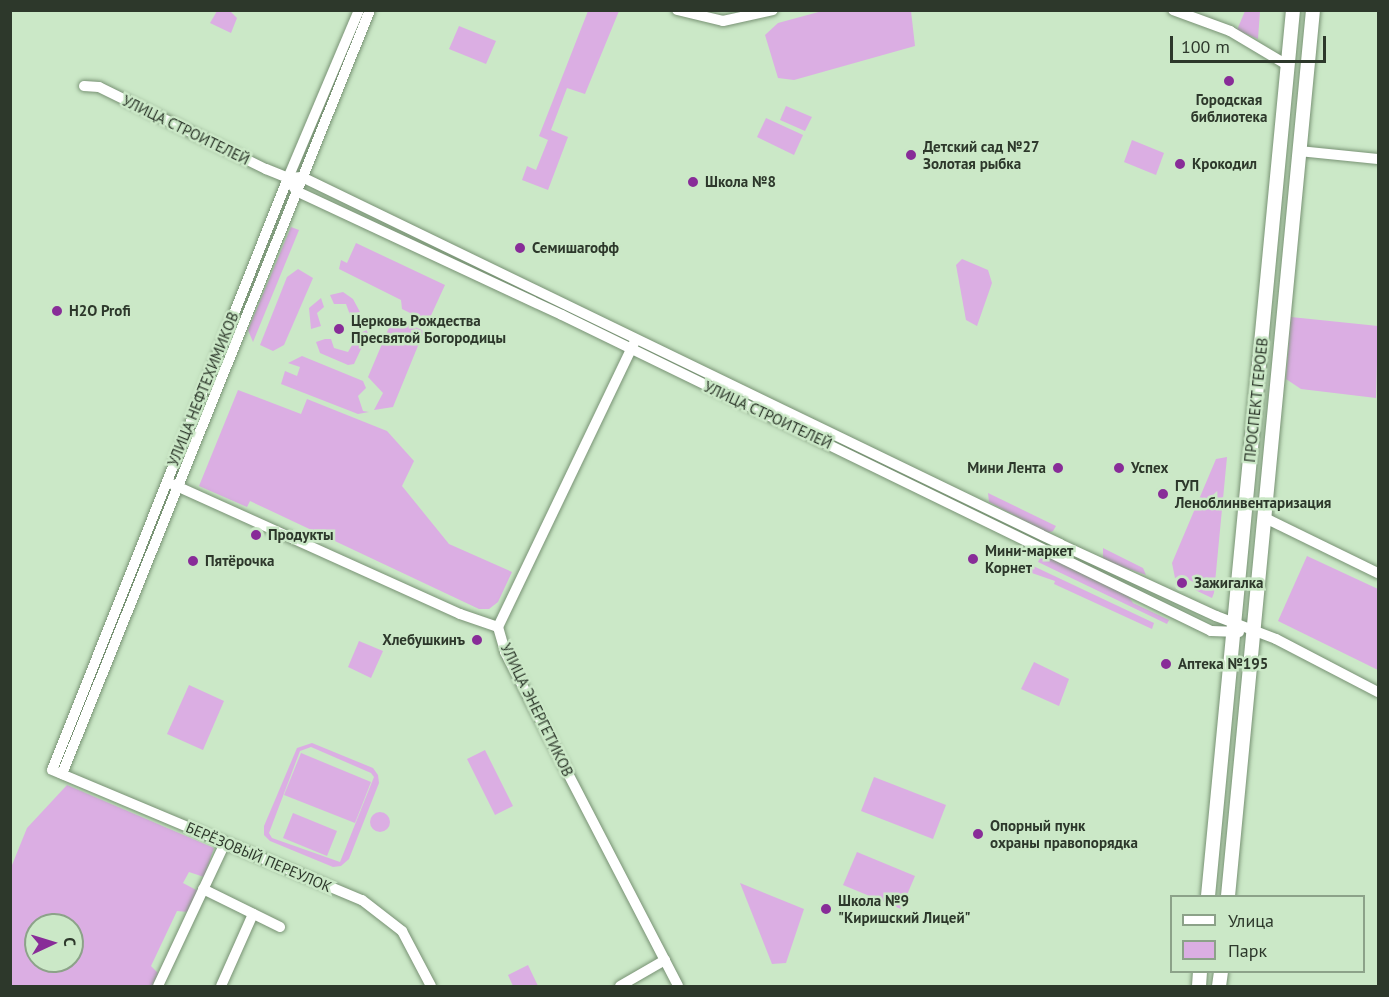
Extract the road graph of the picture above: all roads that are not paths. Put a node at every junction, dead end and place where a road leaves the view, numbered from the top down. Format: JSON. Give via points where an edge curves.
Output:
{"nodes":[{"id":1,"x":359,"y":10,"type":"edge"},
{"id":2,"x":370,"y":10,"type":"edge"},
{"id":3,"x":677,"y":10,"type":"edge"},
{"id":4,"x":773,"y":10,"type":"edge"},
{"id":5,"x":1173,"y":10,"type":"edge"},
{"id":6,"x":1293,"y":10,"type":"edge"},
{"id":7,"x":1312,"y":10,"type":"edge"},
{"id":8,"x":1287,"y":65,"type":"junction"},
{"id":9,"x":84,"y":86,"type":"dead end"},
{"id":10,"x":1299,"y":151,"type":"junction"},
{"id":11,"x":1378,"y":159,"type":"edge"},
{"id":12,"x":302,"y":177,"type":"junction"},
{"id":13,"x":288,"y":178,"type":"junction"},
{"id":14,"x":296,"y":191,"type":"junction"},
{"id":15,"x":637,"y":339,"type":"junction"},
{"id":16,"x":632,"y":350,"type":"junction"},
{"id":17,"x":166,"y":482,"type":"junction"},
{"id":18,"x":178,"y":486,"type":"junction"},
{"id":19,"x":1265,"y":518,"type":"junction"},
{"id":20,"x":1378,"y":573,"type":"edge"},
{"id":21,"x":498,"y":627,"type":"junction"},
{"id":22,"x":1233,"y":627,"type":"junction"},
{"id":23,"x":1255,"y":632,"type":"junction"},
{"id":24,"x":1378,"y":692,"type":"edge"},
{"id":25,"x":57,"y":772,"type":"junction"},
{"id":26,"x":225,"y":843,"type":"junction"},
{"id":27,"x":203,"y":889,"type":"junction"},
{"id":28,"x":1208,"y":895,"type":"edge"},
{"id":29,"x":1228,"y":895,"type":"edge"},
{"id":30,"x":253,"y":914,"type":"junction"},
{"id":31,"x":280,"y":927,"type":"dead end"},
{"id":32,"x":665,"y":960,"type":"junction"},
{"id":33,"x":158,"y":987,"type":"edge"},
{"id":34,"x":221,"y":987,"type":"edge"},
{"id":35,"x":431,"y":987,"type":"edge"},
{"id":36,"x":620,"y":987,"type":"edge"},
{"id":37,"x":678,"y":987,"type":"edge"}],
"edges":[{"from":1,"to":13,"type":"street","name":"УЛИЦА НЕФТЕХИМИКОВ"},
{"from":2,"to":12,"type":"street"},
{"from":3,"to":4,"type":"street","via":[[716,21]]},
{"from":5,"to":8,"type":"street","via":[[1230,31]]},
{"from":6,"to":8,"type":"main road","name":"ПРОСПЕКТ ГЕРОЕВ"},
{"from":7,"to":10,"type":"main road","name":"ПРОСПЕКТ ГЕРОЕВ"},
{"from":8,"to":22,"type":"main road","name":"ПРОСПЕКТ ГЕРОЕВ"},
{"from":9,"to":13,"type":"street","name":"УЛИЦА СТРОИТЕЛЕЙ","via":[[99,87]]},
{"from":10,"to":11,"type":"street"},
{"from":10,"to":19,"type":"main road","name":"ПРОСПЕКТ ГЕРОЕВ"},
{"from":12,"to":13,"type":"street","name":"УЛИЦА СТРОИТЕЛЕЙ"},
{"from":12,"to":14,"type":"street"},
{"from":12,"to":15,"type":"street","name":"УЛИЦА СТРОИТЕЛЕЙ"},
{"from":13,"to":14,"type":"street"},
{"from":13,"to":17,"type":"street","name":"УЛИЦА НЕФТЕХИМИКОВ"},
{"from":14,"to":16,"type":"street","name":"УЛИЦА СТРОИТЕЛЕЙ"},
{"from":14,"to":18,"type":"street"},
{"from":15,"to":16,"type":"street"},
{"from":15,"to":22,"type":"street","name":"УЛИЦА СТРОИТЕЛЕЙ"},
{"from":16,"to":21,"type":"street"},
{"from":16,"to":22,"type":"street","name":"УЛИЦА СТРОИТЕЛЕЙ","via":[[1211,630]]},
{"from":17,"to":18,"type":"street","name":"УЛИЦА ЭНЕРГЕТИКОВ"},
{"from":17,"to":25,"type":"street","name":"УЛИЦА НЕФТЕХИМИКОВ"},
{"from":18,"to":21,"type":"street","name":"УЛИЦА ЭНЕРГЕТИКОВ","via":[[460,614]]},
{"from":18,"to":25,"type":"street"},
{"from":19,"to":20,"type":"street"},
{"from":19,"to":23,"type":"main road","name":"ПРОСПЕКТ ГЕРОЕВ"},
{"from":21,"to":32,"type":"street","name":"УЛИЦА ЭНЕРГЕТИКОВ","via":[[505,652]]},
{"from":22,"to":23,"type":"street","name":"УЛИЦА СТРОИТЕЛЕЙ"},
{"from":22,"to":28,"type":"main road","name":"ПРОСПЕКТ ГЕРОЕВ"},
{"from":23,"to":24,"type":"street","name":"УЛИЦА СТРОИТЕЛЕЙ"},
{"from":23,"to":29,"type":"main road","name":"ПРОСПЕКТ ГЕРОЕВ"},
{"from":25,"to":26,"type":"street","name":"БЕРЁЗОВЫЙ ПЕРЕУЛОК"},
{"from":26,"to":27,"type":"street"},
{"from":26,"to":35,"type":"street","name":"БЕРЁЗОВЫЙ ПЕРЕУЛОК","via":[[375,908],[402,931]]},
{"from":27,"to":30,"type":"street"},
{"from":27,"to":33,"type":"street"},
{"from":30,"to":31,"type":"street"},
{"from":30,"to":34,"type":"street"},
{"from":32,"to":36,"type":"street"},
{"from":32,"to":37,"type":"street","name":"УЛИЦА ЭНЕРГЕТИКОВ"}]}
